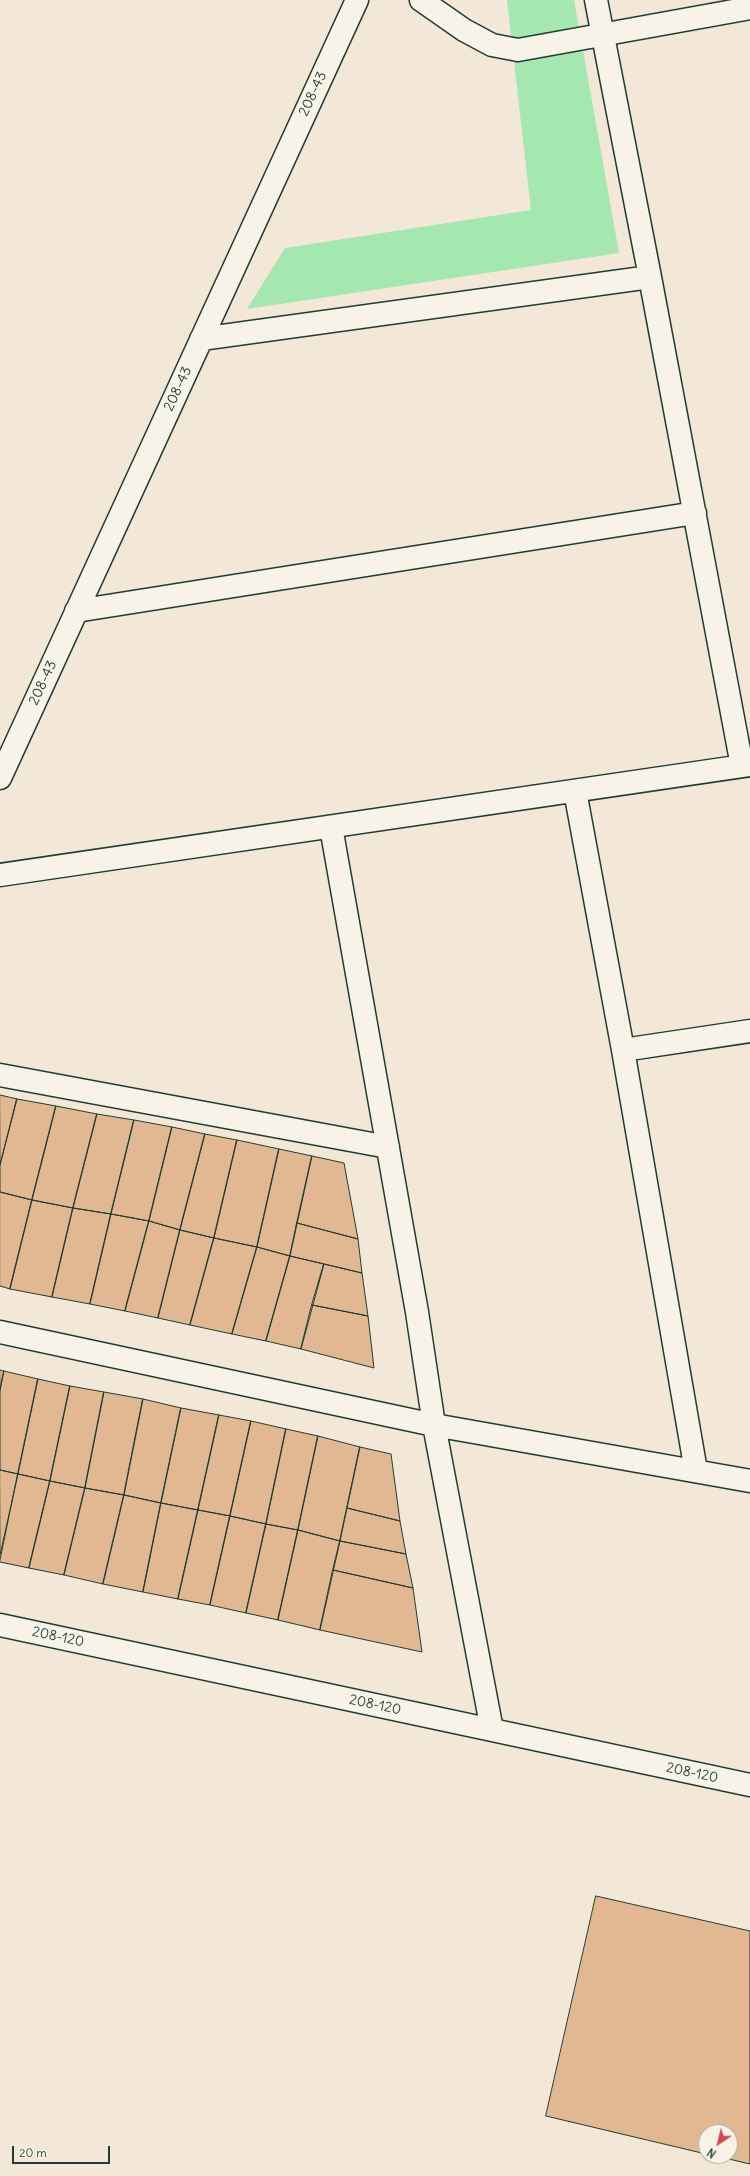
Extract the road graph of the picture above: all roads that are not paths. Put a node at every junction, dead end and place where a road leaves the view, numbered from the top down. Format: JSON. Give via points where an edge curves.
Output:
{"nodes":[{"id":1,"x":357,"y":0,"type":"edge"},
{"id":2,"x":421,"y":0,"type":"edge"},
{"id":3,"x":596,"y":0,"type":"edge"},
{"id":4,"x":750,"y":8,"type":"edge"},
{"id":5,"x":602,"y":35,"type":"junction"},
{"id":6,"x":650,"y":277,"type":"junction"},
{"id":7,"x":201,"y":339,"type":"junction"},
{"id":8,"x":695,"y":513,"type":"junction"},
{"id":9,"x":76,"y":611,"type":"junction"},
{"id":10,"x":7,"y":744,"type":"edge"},
{"id":11,"x":746,"y":766,"type":"edge"},
{"id":12,"x":0,"y":778,"type":"edge"},
{"id":13,"x":575,"y":791,"type":"junction"},
{"id":14,"x":331,"y":827,"type":"junction"},
{"id":15,"x":0,"y":875,"type":"edge"},
{"id":16,"x":750,"y":1031,"type":"edge"},
{"id":17,"x":623,"y":1050,"type":"junction"},
{"id":18,"x":0,"y":1075,"type":"edge"},
{"id":19,"x":388,"y":1146,"type":"junction"},
{"id":20,"x":0,"y":1332,"type":"edge"},
{"id":21,"x":434,"y":1425,"type":"junction"},
{"id":22,"x":696,"y":1471,"type":"junction"},
{"id":23,"x":750,"y":1481,"type":"edge"},
{"id":24,"x":0,"y":1625,"type":"edge"},
{"id":25,"x":492,"y":1730,"type":"junction"},
{"id":26,"x":750,"y":1785,"type":"edge"}],
"edges":[{"from":1,"to":7,"type":"street","name":"208-43"},
{"from":2,"to":5,"type":"street","via":[[464,30],[492,45],[518,50]]},
{"from":3,"to":5,"type":"street"},
{"from":4,"to":5,"type":"street"},
{"from":5,"to":6,"type":"street"},
{"from":6,"to":7,"type":"street"},
{"from":6,"to":8,"type":"street"},
{"from":7,"to":9,"type":"street","name":"208-43"},
{"from":8,"to":9,"type":"street"},
{"from":8,"to":11,"type":"street"},
{"from":9,"to":10,"type":"street","name":"208-43"},
{"from":10,"to":12,"type":"street","name":"208-43"},
{"from":11,"to":13,"type":"street"},
{"from":13,"to":14,"type":"street"},
{"from":13,"to":17,"type":"street"},
{"from":14,"to":15,"type":"street"},
{"from":14,"to":19,"type":"street"},
{"from":16,"to":17,"type":"street"},
{"from":17,"to":22,"type":"street"},
{"from":18,"to":19,"type":"street"},
{"from":19,"to":21,"type":"street"},
{"from":20,"to":21,"type":"street"},
{"from":21,"to":22,"type":"street"},
{"from":21,"to":25,"type":"street"},
{"from":22,"to":23,"type":"street"},
{"from":24,"to":25,"type":"street","name":"208-120"},
{"from":25,"to":26,"type":"street","name":"208-120"}]}
